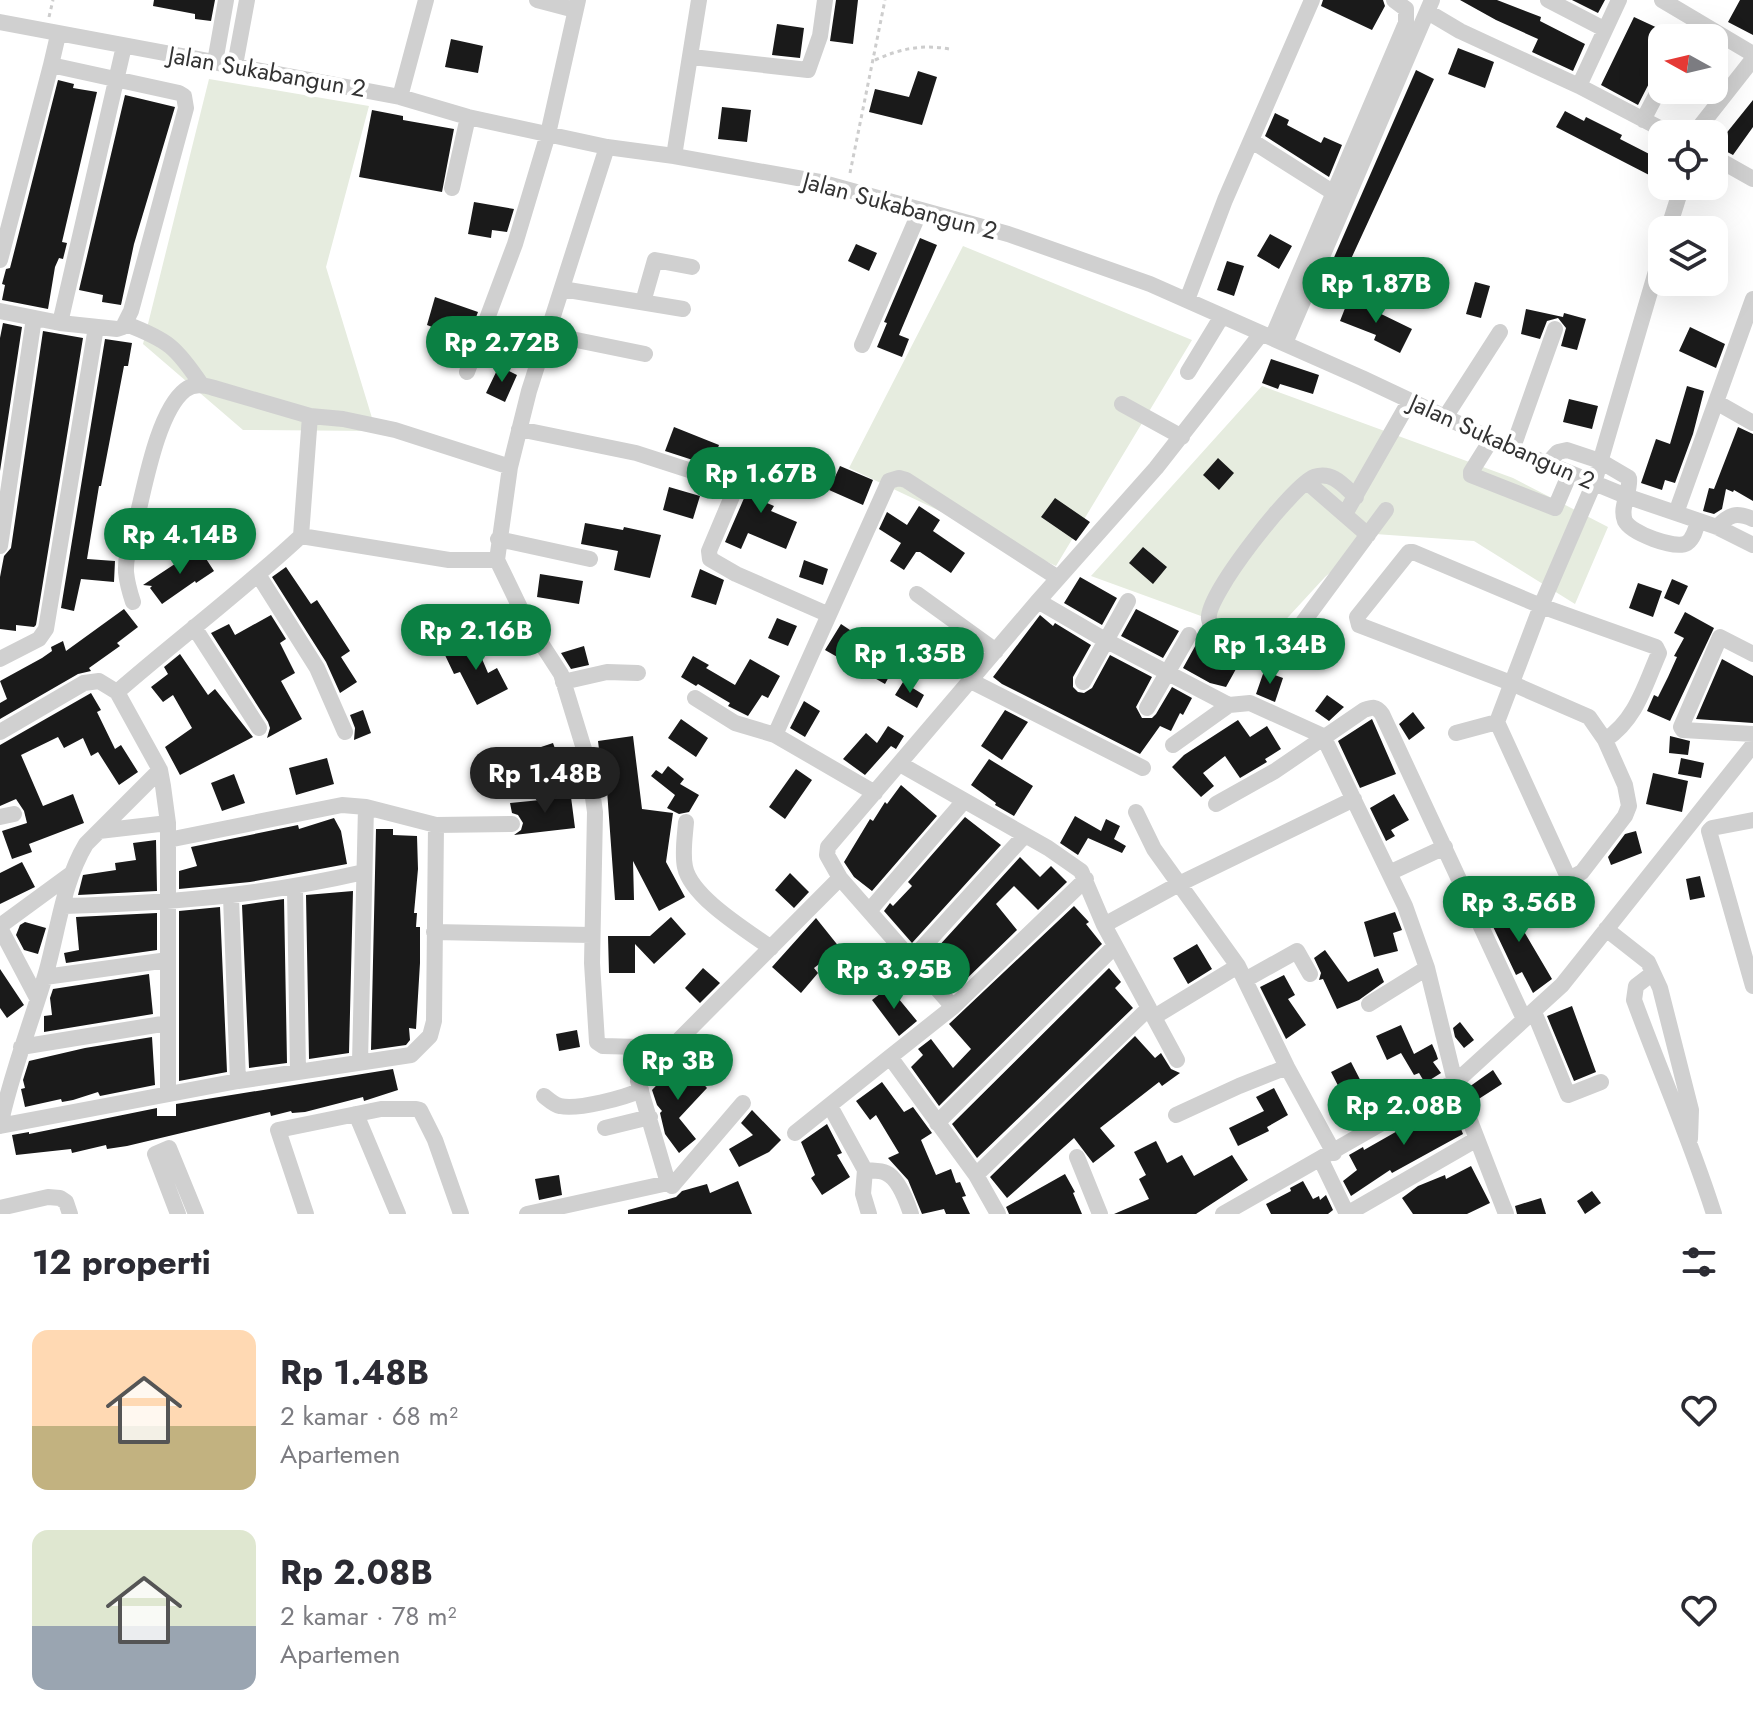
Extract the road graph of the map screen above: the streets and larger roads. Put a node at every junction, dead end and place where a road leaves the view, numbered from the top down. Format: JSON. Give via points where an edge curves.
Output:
{"nodes":[{"id":1,"x":226,"y":0,"type":"edge"},
{"id":2,"x":247,"y":0,"type":"edge"},
{"id":3,"x":426,"y":0,"type":"edge"},
{"id":4,"x":537,"y":0,"type":"edge"},
{"id":5,"x":699,"y":0,"type":"edge"},
{"id":6,"x":825,"y":0,"type":"edge"},
{"id":7,"x":1312,"y":0,"type":"edge"},
{"id":8,"x":1394,"y":0,"type":"edge"},
{"id":9,"x":1548,"y":0,"type":"edge"},
{"id":10,"x":1619,"y":0,"type":"edge"},
{"id":11,"x":1662,"y":0,"type":"edge"},
{"id":12,"x":576,"y":5,"type":"edge"},
{"id":13,"x":1430,"y":6,"type":"edge"},
{"id":14,"x":1696,"y":20,"type":"junction"},
{"id":15,"x":0,"y":22,"type":"edge"},
{"id":16,"x":1694,"y":24,"type":"edge"},
{"id":17,"x":1604,"y":29,"type":"junction"},
{"id":18,"x":58,"y":35,"type":"junction"},
{"id":19,"x":124,"y":46,"type":"junction"},
{"id":20,"x":692,"y":57,"type":"junction"},
{"id":21,"x":1753,"y":57,"type":"edge"},
{"id":22,"x":215,"y":62,"type":"junction"},
{"id":23,"x":51,"y":65,"type":"junction"},
{"id":24,"x":235,"y":65,"type":"junction"},
{"id":25,"x":117,"y":79,"type":"junction"},
{"id":26,"x":1579,"y":86,"type":"junction"},
{"id":27,"x":400,"y":97,"type":"junction"},
{"id":28,"x":1651,"y":104,"type":"edge"},
{"id":29,"x":468,"y":117,"type":"junction"},
{"id":30,"x":1643,"y":120,"type":"junction"},
{"id":31,"x":1705,"y":120,"type":"edge"},
{"id":32,"x":1648,"y":122,"type":"edge"},
{"id":33,"x":548,"y":134,"type":"junction"},
{"id":34,"x":1252,"y":141,"type":"junction"},
{"id":35,"x":607,"y":147,"type":"junction"},
{"id":36,"x":674,"y":156,"type":"junction"},
{"id":37,"x":1728,"y":164,"type":"edge"},
{"id":38,"x":1752,"y":177,"type":"edge"},
{"id":39,"x":452,"y":188,"type":"dead end"},
{"id":40,"x":1334,"y":193,"type":"junction"},
{"id":41,"x":920,"y":211,"type":"junction"},
{"id":42,"x":0,"y":260,"type":"edge"},
{"id":43,"x":692,"y":267,"type":"dead end"},
{"id":44,"x":562,"y":289,"type":"junction"},
{"id":45,"x":1649,"y":296,"type":"edge"},
{"id":46,"x":1753,"y":299,"type":"edge"},
{"id":47,"x":1187,"y":300,"type":"junction"},
{"id":48,"x":643,"y":302,"type":"junction"},
{"id":49,"x":683,"y":309,"type":"dead end"},
{"id":50,"x":0,"y":311,"type":"edge"},
{"id":51,"x":1222,"y":316,"type":"junction"},
{"id":52,"x":34,"y":318,"type":"junction"},
{"id":53,"x":60,"y":323,"type":"junction"},
{"id":54,"x":126,"y":324,"type":"junction"},
{"id":55,"x":96,"y":327,"type":"junction"},
{"id":56,"x":1555,"y":329,"type":"dead end"},
{"id":57,"x":1500,"y":332,"type":"dead end"},
{"id":58,"x":547,"y":334,"type":"junction"},
{"id":59,"x":1273,"y":338,"type":"junction"},
{"id":60,"x":862,"y":345,"type":"dead end"},
{"id":61,"x":645,"y":354,"type":"dead end"},
{"id":62,"x":467,"y":372,"type":"dead end"},
{"id":63,"x":1188,"y":372,"type":"dead end"},
{"id":64,"x":201,"y":384,"type":"junction"},
{"id":65,"x":1409,"y":402,"type":"junction"},
{"id":66,"x":1716,"y":402,"type":"junction"},
{"id":67,"x":1122,"y":404,"type":"dead end"},
{"id":68,"x":310,"y":416,"type":"junction"},
{"id":69,"x":1444,"y":419,"type":"junction"},
{"id":70,"x":1753,"y":423,"type":"edge"},
{"id":71,"x":519,"y":429,"type":"junction"},
{"id":72,"x":1182,"y":437,"type":"junction"},
{"id":73,"x":1491,"y":440,"type":"junction"},
{"id":74,"x":1512,"y":450,"type":"junction"},
{"id":75,"x":747,"y":461,"type":"dead end"},
{"id":76,"x":1600,"y":461,"type":"junction"},
{"id":77,"x":1547,"y":464,"type":"junction"},
{"id":78,"x":510,"y":467,"type":"junction"},
{"id":79,"x":698,"y":473,"type":"dead end"},
{"id":80,"x":1570,"y":473,"type":"junction"},
{"id":81,"x":1307,"y":482,"type":"junction"},
{"id":82,"x":1594,"y":483,"type":"junction"},
{"id":83,"x":1626,"y":496,"type":"junction"},
{"id":84,"x":1356,"y":497,"type":"junction"},
{"id":85,"x":1386,"y":510,"type":"dead end"},
{"id":86,"x":1676,"y":513,"type":"junction"},
{"id":87,"x":1345,"y":514,"type":"junction"},
{"id":88,"x":1753,"y":519,"type":"edge"},
{"id":89,"x":1698,"y":521,"type":"junction"},
{"id":90,"x":1717,"y":527,"type":"junction"},
{"id":91,"x":1368,"y":535,"type":"junction"},
{"id":92,"x":301,"y":536,"type":"junction"},
{"id":93,"x":498,"y":539,"type":"junction"},
{"id":94,"x":1753,"y":545,"type":"edge"},
{"id":95,"x":0,"y":546,"type":"edge"},
{"id":96,"x":590,"y":559,"type":"dead end"},
{"id":97,"x":497,"y":560,"type":"junction"},
{"id":98,"x":259,"y":576,"type":"junction"},
{"id":99,"x":1058,"y":578,"type":"junction"},
{"id":100,"x":917,"y":594,"type":"dead end"},
{"id":101,"x":1038,"y":601,"type":"junction"},
{"id":102,"x":1128,"y":601,"type":"dead end"},
{"id":103,"x":133,"y":602,"type":"dead end"},
{"id":104,"x":1541,"y":606,"type":"junction"},
{"id":105,"x":827,"y":614,"type":"junction"},
{"id":106,"x":194,"y":627,"type":"junction"},
{"id":107,"x":1189,"y":635,"type":"dead end"},
{"id":108,"x":1105,"y":640,"type":"junction"},
{"id":109,"x":996,"y":651,"type":"junction"},
{"id":110,"x":1753,"y":654,"type":"edge"},
{"id":111,"x":0,"y":659,"type":"edge"},
{"id":112,"x":1168,"y":672,"type":"junction"},
{"id":113,"x":638,"y":673,"type":"dead end"},
{"id":114,"x":971,"y":681,"type":"junction"},
{"id":115,"x":563,"y":682,"type":"junction"},
{"id":116,"x":1083,"y":682,"type":"dead end"},
{"id":117,"x":1511,"y":683,"type":"junction"},
{"id":118,"x":117,"y":692,"type":"junction"},
{"id":119,"x":695,"y":698,"type":"dead end"},
{"id":120,"x":1229,"y":705,"type":"junction"},
{"id":121,"x":1147,"y":708,"type":"dead end"},
{"id":122,"x":1497,"y":722,"type":"junction"},
{"id":123,"x":259,"y":728,"type":"dead end"},
{"id":124,"x":0,"y":732,"type":"edge"},
{"id":125,"x":345,"y":732,"type":"dead end"},
{"id":126,"x":1456,"y":733,"type":"dead end"},
{"id":127,"x":1753,"y":734,"type":"edge"},
{"id":128,"x":775,"y":735,"type":"junction"},
{"id":129,"x":1323,"y":736,"type":"junction"},
{"id":130,"x":1605,"y":740,"type":"junction"},
{"id":131,"x":1173,"y":745,"type":"dead end"},
{"id":132,"x":1750,"y":753,"type":"edge"},
{"id":133,"x":900,"y":764,"type":"junction"},
{"id":134,"x":1143,"y":768,"type":"dead end"},
{"id":135,"x":160,"y":770,"type":"junction"},
{"id":136,"x":875,"y":793,"type":"junction"},
{"id":137,"x":1354,"y":799,"type":"junction"},
{"id":138,"x":964,"y":801,"type":"junction"},
{"id":139,"x":1216,"y":804,"type":"dead end"},
{"id":140,"x":366,"y":807,"type":"junction"},
{"id":141,"x":1136,"y":812,"type":"dead end"},
{"id":142,"x":1753,"y":820,"type":"edge"},
{"id":143,"x":686,"y":822,"type":"dead end"},
{"id":144,"x":512,"y":824,"type":"dead end"},
{"id":145,"x":436,"y":825,"type":"junction"},
{"id":146,"x":99,"y":831,"type":"junction"},
{"id":147,"x":168,"y":831,"type":"junction"},
{"id":148,"x":1025,"y":835,"type":"junction"},
{"id":149,"x":1445,"y":847,"type":"junction"},
{"id":150,"x":364,"y":872,"type":"junction"},
{"id":151,"x":1389,"y":873,"type":"junction"},
{"id":152,"x":71,"y":874,"type":"junction"},
{"id":153,"x":840,"y":878,"type":"junction"},
{"id":154,"x":1086,"y":879,"type":"junction"},
{"id":155,"x":1179,"y":884,"type":"junction"},
{"id":156,"x":295,"y":888,"type":"junction"},
{"id":157,"x":231,"y":897,"type":"junction"},
{"id":158,"x":169,"y":903,"type":"junction"},
{"id":159,"x":64,"y":906,"type":"junction"},
{"id":160,"x":869,"y":911,"type":"junction"},
{"id":161,"x":1104,"y":925,"type":"junction"},
{"id":162,"x":0,"y":927,"type":"edge"},
{"id":163,"x":1606,"y":929,"type":"junction"},
{"id":164,"x":434,"y":932,"type":"junction"},
{"id":165,"x":592,"y":935,"type":"junction"},
{"id":166,"x":1115,"y":946,"type":"junction"},
{"id":167,"x":771,"y":948,"type":"junction"},
{"id":168,"x":912,"y":959,"type":"junction"},
{"id":169,"x":168,"y":960,"type":"junction"},
{"id":170,"x":1427,"y":968,"type":"junction"},
{"id":171,"x":1241,"y":973,"type":"junction"},
{"id":172,"x":1653,"y":973,"type":"junction"},
{"id":173,"x":1310,"y":974,"type":"dead end"},
{"id":174,"x":45,"y":977,"type":"junction"},
{"id":175,"x":1753,"y":986,"type":"edge"},
{"id":176,"x":36,"y":996,"type":"junction"},
{"id":177,"x":1369,"y":1004,"type":"dead end"},
{"id":178,"x":953,"y":1007,"type":"junction"},
{"id":179,"x":1151,"y":1013,"type":"junction"},
{"id":180,"x":1529,"y":1015,"type":"junction"},
{"id":181,"x":168,"y":1023,"type":"junction"},
{"id":182,"x":21,"y":1047,"type":"junction"},
{"id":183,"x":890,"y":1057,"type":"junction"},
{"id":184,"x":1177,"y":1060,"type":"dead end"},
{"id":185,"x":360,"y":1062,"type":"junction"},
{"id":186,"x":1287,"y":1067,"type":"junction"},
{"id":187,"x":298,"y":1071,"type":"junction"},
{"id":188,"x":238,"y":1081,"type":"junction"},
{"id":189,"x":1455,"y":1082,"type":"junction"},
{"id":190,"x":1601,"y":1082,"type":"dead end"},
{"id":191,"x":640,"y":1086,"type":"junction"},
{"id":192,"x":3,"y":1087,"type":"edge"},
{"id":193,"x":168,"y":1094,"type":"junction"},
{"id":194,"x":544,"y":1096,"type":"dead end"},
{"id":195,"x":743,"y":1103,"type":"dead end"},
{"id":196,"x":830,"y":1106,"type":"junction"},
{"id":197,"x":356,"y":1114,"type":"junction"},
{"id":198,"x":1176,"y":1115,"type":"dead end"},
{"id":199,"x":650,"y":1117,"type":"junction"},
{"id":200,"x":937,"y":1123,"type":"junction"},
{"id":201,"x":0,"y":1126,"type":"edge"},
{"id":202,"x":605,"y":1128,"type":"dead end"},
{"id":203,"x":795,"y":1133,"type":"dead end"},
{"id":204,"x":1477,"y":1139,"type":"junction"},
{"id":205,"x":1690,"y":1141,"type":"junction"},
{"id":206,"x":1327,"y":1156,"type":"junction"},
{"id":207,"x":1077,"y":1157,"type":"dead end"},
{"id":208,"x":865,"y":1170,"type":"junction"},
{"id":209,"x":976,"y":1175,"type":"junction"},
{"id":210,"x":668,"y":1183,"type":"junction"},
{"id":211,"x":0,"y":1208,"type":"edge"},
{"id":212,"x":1499,"y":1211,"type":"edge"},
{"id":213,"x":70,"y":1214,"type":"edge"},
{"id":214,"x":178,"y":1214,"type":"edge"},
{"id":215,"x":196,"y":1214,"type":"edge"},
{"id":216,"x":306,"y":1214,"type":"edge"},
{"id":217,"x":398,"y":1214,"type":"edge"},
{"id":218,"x":461,"y":1214,"type":"edge"},
{"id":219,"x":527,"y":1214,"type":"edge"},
{"id":220,"x":869,"y":1214,"type":"edge"},
{"id":221,"x":911,"y":1214,"type":"edge"},
{"id":222,"x":998,"y":1214,"type":"edge"},
{"id":223,"x":1100,"y":1214,"type":"edge"},
{"id":224,"x":1223,"y":1214,"type":"edge"},
{"id":225,"x":1347,"y":1214,"type":"edge"},
{"id":226,"x":1714,"y":1214,"type":"edge"}],
"edges":[{"from":1,"to":22,"type":"street"},
{"from":2,"to":24,"type":"street"},
{"from":3,"to":27,"type":"street"},
{"from":4,"to":12,"type":"street"},
{"from":5,"to":20,"type":"street"},
{"from":6,"to":20,"type":"street","via":[[808,70]]},
{"from":7,"to":34,"type":"street"},
{"from":8,"to":40,"type":"street","via":[[1406,9],[1406,23]]},
{"from":9,"to":17,"type":"street"},
{"from":10,"to":17,"type":"street"},
{"from":11,"to":14,"type":"street"},
{"from":12,"to":33,"type":"street"},
{"from":13,"to":26,"type":"street","via":[[1460,31]]},
{"from":13,"to":59,"type":"street"},
{"from":14,"to":16,"type":"street"},
{"from":14,"to":21,"type":"street"},
{"from":15,"to":18,"type":"street","name":"Jalan Sukabangun 2"},
{"from":17,"to":26,"type":"street"},
{"from":18,"to":19,"type":"street","name":"Jalan Sukabangun 2"},
{"from":18,"to":23,"type":"street"},
{"from":19,"to":22,"type":"street","name":"Jalan Sukabangun 2"},
{"from":19,"to":25,"type":"street"},
{"from":20,"to":36,"type":"street"},
{"from":21,"to":31,"type":"street"},
{"from":22,"to":24,"type":"street","name":"Jalan Sukabangun 2"},
{"from":23,"to":25,"type":"street"},
{"from":23,"to":42,"type":"street"},
{"from":24,"to":27,"type":"street","name":"Jalan Sukabangun 2"},
{"from":25,"to":53,"type":"street"},
{"from":25,"to":54,"type":"street","via":[[179,93],[186,101]]},
{"from":26,"to":30,"type":"street"},
{"from":27,"to":29,"type":"street","name":"Jalan Sukabangun 2"},
{"from":28,"to":30,"type":"street"},
{"from":29,"to":33,"type":"street","name":"Jalan Sukabangun 2"},
{"from":29,"to":39,"type":"street"},
{"from":30,"to":32,"type":"street"},
{"from":33,"to":35,"type":"street","name":"Jalan Sukabangun 2"},
{"from":33,"to":62,"type":"street","via":[[515,244]]},
{"from":34,"to":40,"type":"street"},
{"from":34,"to":47,"type":"street"},
{"from":35,"to":36,"type":"street","name":"Jalan Sukabangun 2"},
{"from":35,"to":44,"type":"street"},
{"from":36,"to":41,"type":"street","name":"Jalan Sukabangun 2","via":[[820,182]]},
{"from":37,"to":38,"type":"street"},
{"from":40,"to":59,"type":"street"},
{"from":41,"to":47,"type":"street","name":"Jalan Sukabangun 2","via":[[1060,251]]},
{"from":41,"to":60,"type":"street"},
{"from":43,"to":48,"type":"street","via":[[655,260]]},
{"from":44,"to":48,"type":"street"},
{"from":44,"to":58,"type":"street"},
{"from":45,"to":76,"type":"street"},
{"from":46,"to":66,"type":"street"},
{"from":47,"to":51,"type":"street","name":"Jalan Sukabangun 2"},
{"from":48,"to":49,"type":"street"},
{"from":50,"to":52,"type":"street"},
{"from":51,"to":59,"type":"street","name":"Jalan Sukabangun 2"},
{"from":51,"to":63,"type":"street"},
{"from":52,"to":53,"type":"street"},
{"from":52,"to":95,"type":"street"},
{"from":53,"to":55,"type":"street"},
{"from":54,"to":55,"type":"street","via":[[117,329]]},
{"from":54,"to":64,"type":"street","via":[[173,345]]},
{"from":55,"to":111,"type":"street","via":[[46,629],[39,639]]},
{"from":56,"to":74,"type":"street"},
{"from":57,"to":69,"type":"street"},
{"from":58,"to":61,"type":"street"},
{"from":58,"to":71,"type":"street"},
{"from":59,"to":65,"type":"street","name":"Jalan Sukabangun 2"},
{"from":59,"to":72,"type":"street"},
{"from":64,"to":68,"type":"street"},
{"from":64,"to":103,"type":"street","via":[[176,400],[153,450],[127,554]]},
{"from":65,"to":69,"type":"street","name":"Jalan Sukabangun 2"},
{"from":65,"to":84,"type":"street"},
{"from":66,"to":70,"type":"street"},
{"from":66,"to":86,"type":"street"},
{"from":67,"to":72,"type":"street"},
{"from":68,"to":78,"type":"street","via":[[395,430]]},
{"from":68,"to":92,"type":"street"},
{"from":69,"to":73,"type":"street","name":"Jalan Sukabangun 2"},
{"from":71,"to":78,"type":"street"},
{"from":71,"to":79,"type":"street","via":[[636,453]]},
{"from":72,"to":99,"type":"street"},
{"from":73,"to":74,"type":"street","name":"Jalan Sukabangun 2"},
{"from":73,"to":80,"type":"street","via":[[1471,475],[1555,508]]},
{"from":74,"to":77,"type":"street","name":"Jalan Sukabangun 2"},
{"from":75,"to":105,"type":"street","via":[[710,559]]},
{"from":76,"to":77,"type":"street","via":[[1567,450]]},
{"from":76,"to":82,"type":"street"},
{"from":76,"to":83,"type":"street","via":[[1629,478]]},
{"from":77,"to":80,"type":"street","name":"Jalan Sukabangun 2"},
{"from":78,"to":93,"type":"street"},
{"from":80,"to":82,"type":"street","name":"Jalan Sukabangun 2"},
{"from":81,"to":84,"type":"street","via":[[1324,475],[1337,478]]},
{"from":81,"to":87,"type":"street"},
{"from":81,"to":91,"type":"street","via":[[1235,563],[1209,613],[1216,631],[1257,650],[1270,652],[1287,644]]},
{"from":82,"to":83,"type":"street","name":"Jalan Sukabangun 2"},
{"from":82,"to":104,"type":"street"},
{"from":83,"to":86,"type":"street","name":"Jalan Sukabangun 2"},
{"from":83,"to":89,"type":"street","via":[[1623,516],[1638,533],[1685,544]]},
{"from":84,"to":87,"type":"street"},
{"from":85,"to":91,"type":"street"},
{"from":86,"to":89,"type":"street","name":"Jalan Sukabangun 2"},
{"from":87,"to":91,"type":"street"},
{"from":88,"to":90,"type":"street","via":[[1729,515]]},
{"from":89,"to":90,"type":"street","name":"Jalan Sukabangun 2"},
{"from":90,"to":94,"type":"street","name":"Jalan Sukabangun 2"},
{"from":92,"to":97,"type":"street","via":[[449,560]]},
{"from":92,"to":98,"type":"street"},
{"from":93,"to":96,"type":"street"},
{"from":93,"to":97,"type":"street"},
{"from":97,"to":115,"type":"street"},
{"from":98,"to":106,"type":"street"},
{"from":98,"to":125,"type":"street","via":[[317,668]]},
{"from":99,"to":101,"type":"street"},
{"from":99,"to":105,"type":"street","via":[[899,478],[889,481]]},
{"from":100,"to":109,"type":"street"},
{"from":101,"to":108,"type":"street"},
{"from":101,"to":109,"type":"street"},
{"from":102,"to":108,"type":"street"},
{"from":104,"to":117,"type":"street"},
{"from":104,"to":117,"type":"street","via":[[1409,552],[1357,617],[1359,625]]},
{"from":104,"to":130,"type":"street","via":[[1658,649],[1640,699],[1626,723]]},
{"from":105,"to":128,"type":"street"},
{"from":106,"to":118,"type":"street"},
{"from":106,"to":123,"type":"street"},
{"from":107,"to":112,"type":"street"},
{"from":108,"to":112,"type":"street"},
{"from":108,"to":116,"type":"street"},
{"from":109,"to":114,"type":"street"},
{"from":110,"to":127,"type":"street","via":[[1720,637],[1681,727]]},
{"from":112,"to":120,"type":"street"},
{"from":112,"to":121,"type":"street"},
{"from":113,"to":115,"type":"street","via":[[607,672]]},
{"from":114,"to":133,"type":"street"},
{"from":114,"to":134,"type":"street"},
{"from":115,"to":165,"type":"street","via":[[588,762],[595,812]]},
{"from":117,"to":122,"type":"street"},
{"from":117,"to":130,"type":"street","via":[[1589,717]]},
{"from":118,"to":124,"type":"street","via":[[90,680]]},
{"from":118,"to":135,"type":"street"},
{"from":119,"to":128,"type":"street","via":[[735,723]]},
{"from":120,"to":129,"type":"street","via":[[1250,703]]},
{"from":120,"to":131,"type":"street"},
{"from":122,"to":126,"type":"street"},
{"from":122,"to":130,"type":"street","via":[[1570,876],[1582,872],[1629,806]]},
{"from":128,"to":136,"type":"street"},
{"from":129,"to":137,"type":"street"},
{"from":129,"to":139,"type":"street"},
{"from":129,"to":149,"type":"street","via":[[1364,710],[1377,708]]},
{"from":132,"to":163,"type":"street"},
{"from":133,"to":136,"type":"street"},
{"from":133,"to":138,"type":"street"},
{"from":135,"to":146,"type":"street"},
{"from":135,"to":147,"type":"street"},
{"from":136,"to":153,"type":"street","via":[[827,850]]},
{"from":137,"to":151,"type":"street"},
{"from":137,"to":155,"type":"street"},
{"from":138,"to":148,"type":"street"},
{"from":138,"to":160,"type":"street"},
{"from":140,"to":145,"type":"street"},
{"from":140,"to":147,"type":"street","via":[[333,806]]},
{"from":140,"to":150,"type":"street"},
{"from":141,"to":155,"type":"street"},
{"from":142,"to":175,"type":"street","via":[[1709,832]]},
{"from":143,"to":167,"type":"street","via":[[688,876],[712,903]]},
{"from":144,"to":145,"type":"street"},
{"from":145,"to":164,"type":"street"},
{"from":146,"to":147,"type":"street"},
{"from":146,"to":152,"type":"street"},
{"from":147,"to":158,"type":"street"},
{"from":148,"to":154,"type":"street","via":[[1069,861]]},
{"from":148,"to":168,"type":"street"},
{"from":149,"to":151,"type":"street"},
{"from":149,"to":180,"type":"street"},
{"from":150,"to":156,"type":"street"},
{"from":150,"to":185,"type":"street"},
{"from":151,"to":170,"type":"street"},
{"from":152,"to":159,"type":"street"},
{"from":152,"to":162,"type":"street"},
{"from":153,"to":160,"type":"street"},
{"from":153,"to":167,"type":"street"},
{"from":154,"to":161,"type":"street"},
{"from":154,"to":178,"type":"street"},
{"from":155,"to":161,"type":"street"},
{"from":155,"to":171,"type":"street"},
{"from":156,"to":157,"type":"street"},
{"from":156,"to":187,"type":"street"},
{"from":157,"to":158,"type":"street"},
{"from":157,"to":188,"type":"street"},
{"from":158,"to":159,"type":"street"},
{"from":158,"to":169,"type":"street"},
{"from":159,"to":174,"type":"street"},
{"from":160,"to":168,"type":"street"},
{"from":161,"to":166,"type":"street"},
{"from":162,"to":176,"type":"street"},
{"from":163,"to":172,"type":"street","via":[[1640,954]]},
{"from":163,"to":180,"type":"street","via":[[1562,985]]},
{"from":164,"to":165,"type":"street"},
{"from":164,"to":185,"type":"street","via":[[430,1036],[411,1055]]},
{"from":165,"to":191,"type":"street","via":[[597,1042],[640,1047]]},
{"from":166,"to":179,"type":"street"},
{"from":166,"to":200,"type":"street"},
{"from":167,"to":191,"type":"street"},
{"from":168,"to":178,"type":"street"},
{"from":169,"to":174,"type":"street"},
{"from":169,"to":181,"type":"street"},
{"from":170,"to":177,"type":"street"},
{"from":170,"to":189,"type":"street"},
{"from":171,"to":173,"type":"street","via":[[1297,951]]},
{"from":171,"to":179,"type":"street"},
{"from":171,"to":186,"type":"street"},
{"from":172,"to":205,"type":"street","via":[[1691,1110]]},
{"from":172,"to":205,"type":"street","via":[[1636,986],[1634,1000]]},
{"from":174,"to":176,"type":"street"},
{"from":176,"to":182,"type":"street"},
{"from":178,"to":183,"type":"street"},
{"from":179,"to":184,"type":"street"},
{"from":179,"to":209,"type":"street"},
{"from":180,"to":189,"type":"street"},
{"from":180,"to":190,"type":"street","via":[[1568,1095]]},
{"from":181,"to":182,"type":"street"},
{"from":181,"to":193,"type":"street"},
{"from":182,"to":192,"type":"street"},
{"from":183,"to":196,"type":"street"},
{"from":183,"to":200,"type":"street"},
{"from":185,"to":187,"type":"street"},
{"from":186,"to":198,"type":"street"},
{"from":186,"to":206,"type":"street"},
{"from":187,"to":188,"type":"street"},
{"from":188,"to":193,"type":"street"},
{"from":189,"to":204,"type":"street"},
{"from":189,"to":206,"type":"street"},
{"from":191,"to":194,"type":"street","via":[[628,1096],[575,1105],[558,1106]]},
{"from":191,"to":199,"type":"street"},
{"from":192,"to":201,"type":"street"},
{"from":193,"to":201,"type":"street"},
{"from":195,"to":210,"type":"street","via":[[674,1185]]},
{"from":196,"to":203,"type":"street"},
{"from":196,"to":208,"type":"street"},
{"from":197,"to":216,"type":"street","via":[[278,1130]]},
{"from":197,"to":217,"type":"street"},
{"from":197,"to":218,"type":"street","via":[[420,1110]]},
{"from":199,"to":202,"type":"street"},
{"from":199,"to":210,"type":"street"},
{"from":200,"to":209,"type":"street"},
{"from":204,"to":212,"type":"street"},
{"from":204,"to":225,"type":"street"},
{"from":205,"to":226,"type":"street"},
{"from":206,"to":224,"type":"street"},
{"from":206,"to":225,"type":"street"},
{"from":207,"to":223,"type":"street"},
{"from":208,"to":220,"type":"street","via":[[863,1194]]},
{"from":208,"to":221,"type":"street","via":[[890,1176]]},
{"from":209,"to":222,"type":"street"},
{"from":210,"to":219,"type":"street"},
{"from":211,"to":213,"type":"street","via":[[52,1197],[66,1202]]},
{"from":214,"to":215,"type":"street","via":[[155,1154],[169,1148]]}]}
